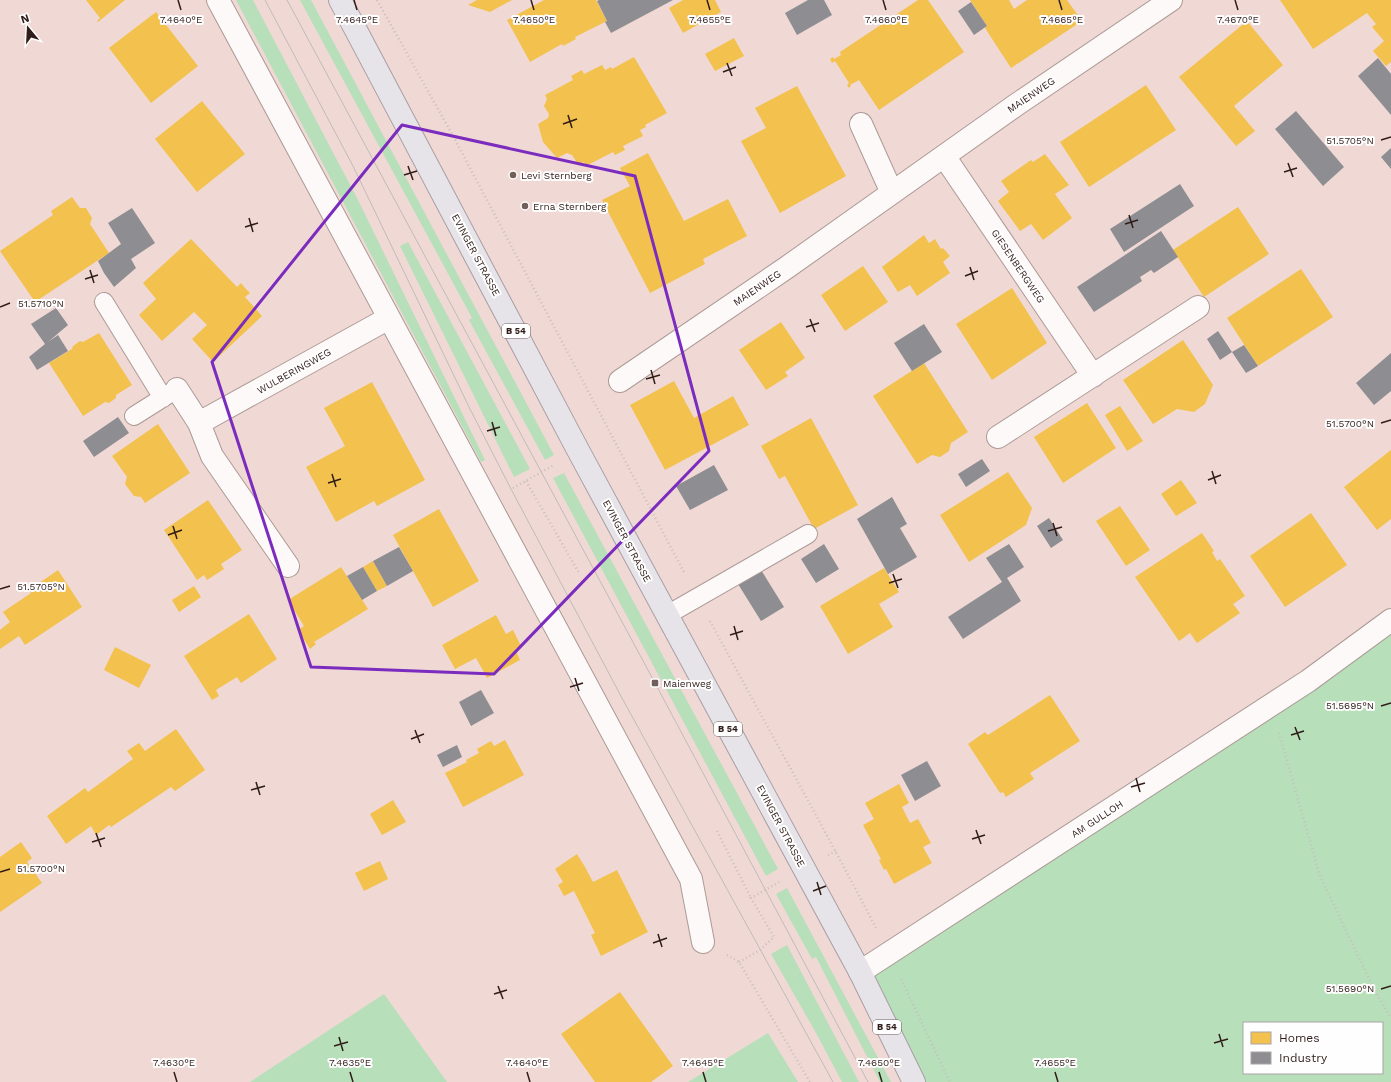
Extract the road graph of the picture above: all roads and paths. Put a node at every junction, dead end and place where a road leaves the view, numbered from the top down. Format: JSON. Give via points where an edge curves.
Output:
{"nodes":[{"id":1,"x":218,"y":0,"type":"edge"},
{"id":2,"x":340,"y":0,"type":"edge"},
{"id":3,"x":377,"y":0,"type":"edge"},
{"id":4,"x":1171,"y":0,"type":"edge"},
{"id":5,"x":861,"y":124,"type":"dead end"},
{"id":6,"x":944,"y":156,"type":"junction"},
{"id":7,"x":892,"y":193,"type":"junction"},
{"id":8,"x":104,"y":302,"type":"dead end"},
{"id":9,"x":1198,"y":307,"type":"dead end"},
{"id":10,"x":389,"y":318,"type":"junction"},
{"id":11,"x":1093,"y":376,"type":"junction"},
{"id":12,"x":620,"y":381,"type":"dead end"},
{"id":13,"x":170,"y":394,"type":"junction"},
{"id":14,"x":134,"y":416,"type":"dead end"},
{"id":15,"x":199,"y":423,"type":"junction"},
{"id":16,"x":998,"y":437,"type":"dead end"},
{"id":17,"x":579,"y":452,"type":"junction"},
{"id":18,"x":526,"y":481,"type":"junction"},
{"id":19,"x":488,"y":503,"type":"junction"},
{"id":20,"x":808,"y":534,"type":"dead end"},
{"id":21,"x":288,"y":566,"type":"dead end"},
{"id":22,"x":579,"y":572,"type":"dead end"},
{"id":23,"x":697,"y":598,"type":"junction"},
{"id":24,"x":667,"y":615,"type":"junction"},
{"id":25,"x":1391,"y":620,"type":"edge"},
{"id":26,"x":1272,"y":704,"type":"junction"},
{"id":27,"x":717,"y":831,"type":"dead end"},
{"id":28,"x":751,"y":898,"type":"dead end"},
{"id":29,"x":774,"y":937,"type":"dead end"},
{"id":30,"x":703,"y":942,"type":"joint"},
{"id":31,"x":889,"y":954,"type":"junction"},
{"id":32,"x":739,"y":962,"type":"junction"},
{"id":33,"x":860,"y":972,"type":"junction"},
{"id":34,"x":1391,"y":1018,"type":"edge"},
{"id":35,"x":810,"y":1082,"type":"edge"},
{"id":36,"x":914,"y":1082,"type":"edge"},
{"id":37,"x":950,"y":1082,"type":"edge"}],
"edges":[{"from":1,"to":10,"type":"street"},
{"from":2,"to":17,"type":"main road","name":"EVINGER STRASSE","number":"B 54"},
{"from":3,"to":23,"type":"path","via":[[452,134]]},
{"from":4,"to":6,"type":"street","name":"MAIENWEG"},
{"from":5,"to":7,"type":"street"},
{"from":6,"to":7,"type":"street","name":"MAIENWEG"},
{"from":6,"to":11,"type":"street","name":"GIESENBERGWEG"},
{"from":7,"to":12,"type":"street","name":"MAIENWEG"},
{"from":8,"to":13,"type":"lane"},
{"from":9,"to":11,"type":"street"},
{"from":10,"to":15,"type":"street","name":"WULBERINGWEG"},
{"from":10,"to":19,"type":"street"},
{"from":11,"to":16,"type":"street"},
{"from":13,"to":14,"type":"lane"},
{"from":13,"to":15,"type":"street"},
{"from":15,"to":21,"type":"street","via":[[212,456]]},
{"from":17,"to":18,"type":"path"},
{"from":17,"to":24,"type":"main road","name":"EVINGER STRASSE","number":"B 54"},
{"from":18,"to":19,"type":"path"},
{"from":18,"to":22,"type":"path"},
{"from":19,"to":30,"type":"street","via":[[691,879]]},
{"from":20,"to":23,"type":"lane"},
{"from":23,"to":24,"type":"lane"},
{"from":23,"to":31,"type":"path","via":[[836,851]]},
{"from":24,"to":33,"type":"main road","name":"EVINGER STRASSE","number":"B 54"},
{"from":25,"to":26,"type":"street","name":"AM GULLOH"},
{"from":26,"to":31,"type":"street","name":"AM GULLOH"},
{"from":26,"to":34,"type":"path","via":[[1320,876],[1375,991]]},
{"from":27,"to":28,"type":"path"},
{"from":29,"to":32,"type":"path","via":[[760,950]]},
{"from":30,"to":32,"type":"path"},
{"from":31,"to":33,"type":"street","name":"AM GULLOH"},
{"from":31,"to":37,"type":"path"},
{"from":32,"to":35,"type":"path"},
{"from":33,"to":36,"type":"main road","name":"EVINGER STRASSE","number":"B 54"}]}
